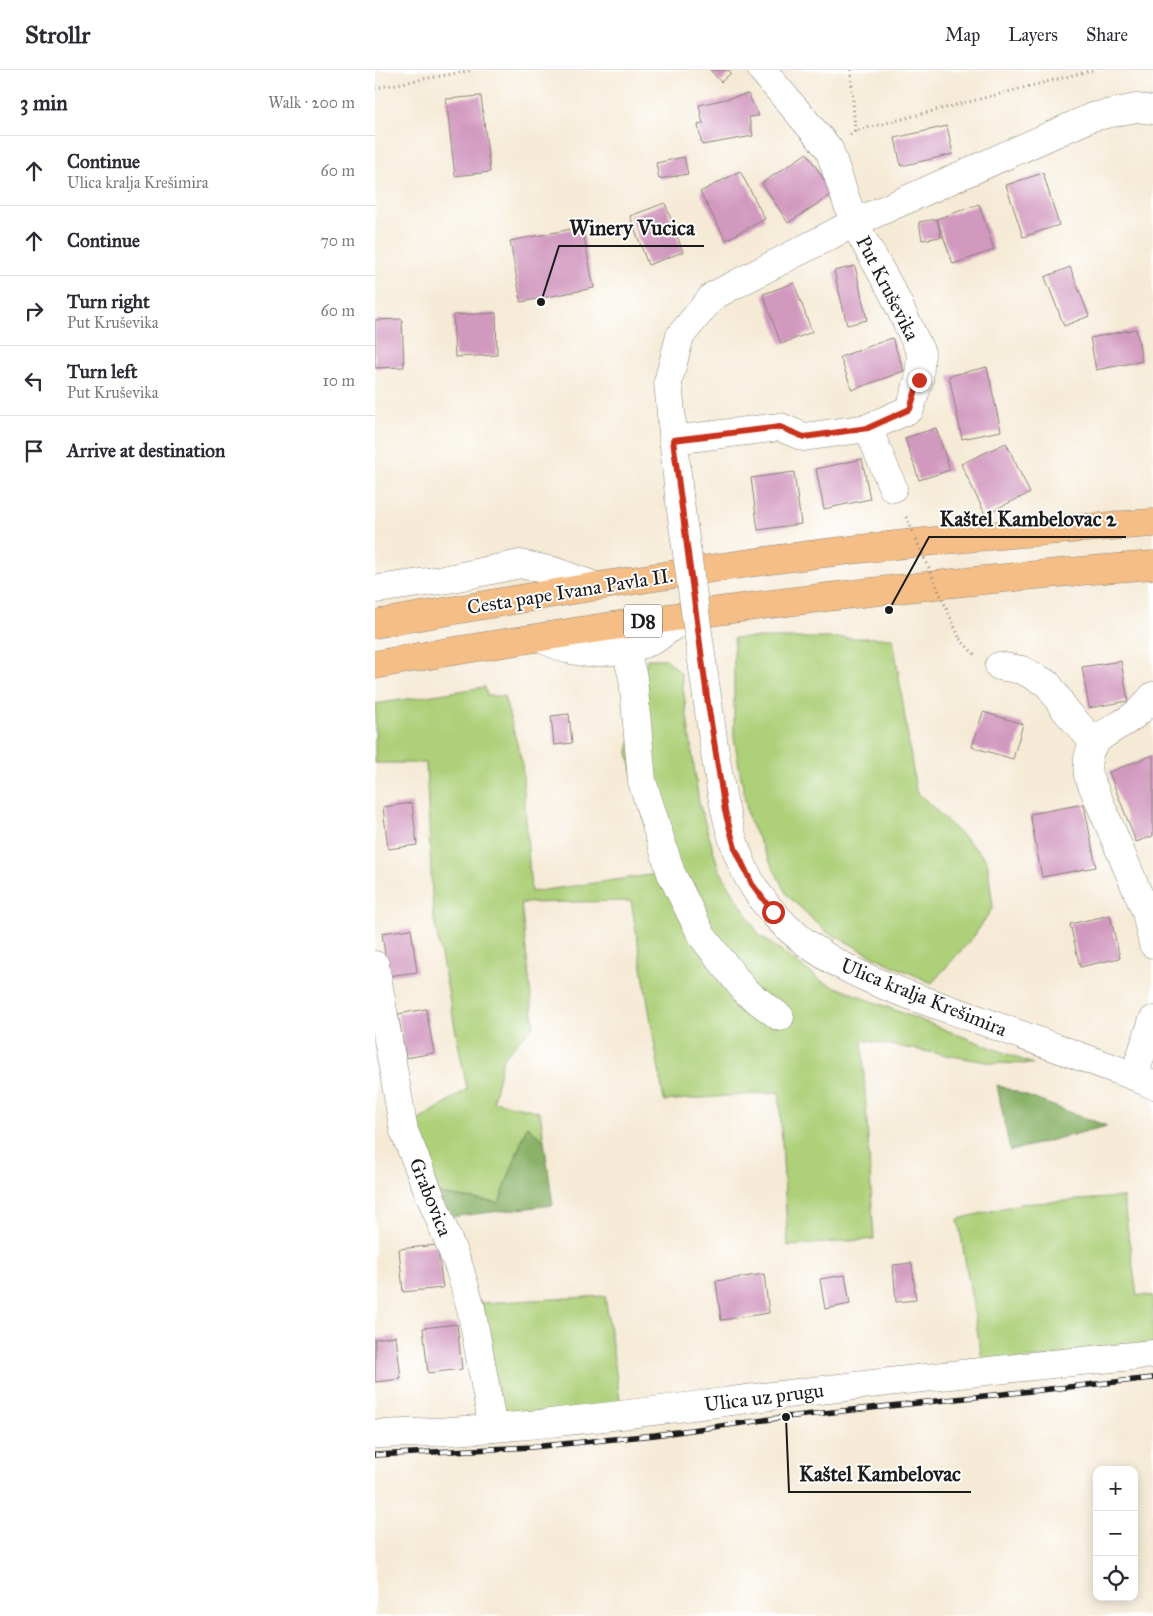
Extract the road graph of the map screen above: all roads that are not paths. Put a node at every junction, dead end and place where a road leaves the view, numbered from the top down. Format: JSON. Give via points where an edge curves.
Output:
{"nodes":[{"id":1,"x":762,"y":70,"type":"edge"},
{"id":2,"x":1153,"y":110,"type":"edge"},
{"id":3,"x":854,"y":222,"type":"junction"},
{"id":4,"x":868,"y":428,"type":"junction"},
{"id":5,"x":673,"y":440,"type":"junction"},
{"id":6,"x":893,"y":488,"type":"dead end"},
{"id":7,"x":1153,"y":523,"type":"edge"},
{"id":8,"x":1153,"y":565,"type":"edge"},
{"id":9,"x":595,"y":586,"type":"junction"},
{"id":10,"x":377,"y":589,"type":"dead end"},
{"id":11,"x":688,"y":615,"type":"junction"},
{"id":12,"x":375,"y":624,"type":"edge"},
{"id":13,"x":540,"y":638,"type":"junction"},
{"id":14,"x":626,"y":650,"type":"junction"},
{"id":15,"x":375,"y":665,"type":"edge"},
{"id":16,"x":999,"y":666,"type":"dead end"},
{"id":17,"x":1153,"y":696,"type":"edge"},
{"id":18,"x":1094,"y":742,"type":"junction"},
{"id":19,"x":1153,"y":944,"type":"edge"},
{"id":20,"x":375,"y":965,"type":"edge"},
{"id":21,"x":780,"y":1017,"type":"dead end"},
{"id":22,"x":1153,"y":1020,"type":"edge"},
{"id":23,"x":1144,"y":1081,"type":"edge"},
{"id":24,"x":1153,"y":1354,"type":"edge"},
{"id":25,"x":493,"y":1428,"type":"junction"},
{"id":26,"x":375,"y":1434,"type":"edge"}],
"edges":[{"from":1,"to":3,"type":"street","name":"Put Kruševika","via":[[829,150]]},
{"from":2,"to":3,"type":"street","name":"Ulica kralja Krešimira","via":[[1136,108],[1092,117]]},
{"from":3,"to":4,"type":"street","name":"Put Kruševika","via":[[921,353],[919,380],[910,409]]},
{"from":3,"to":5,"type":"street","name":"Ulica kralja Krešimira","via":[[713,296],[680,336],[668,382]]},
{"from":4,"to":5,"type":"street","name":"Put Kruševika","via":[[804,437],[780,427]]},
{"from":4,"to":6,"type":"street"},
{"from":5,"to":23,"type":"street","name":"Ulica kralja Krešimira","bridge":true,"via":[[725,811],[735,848],[752,884],[798,938],[837,963],[889,987]]},
{"from":7,"to":9,"type":"main road","name":"Cesta pape Ivana Pavla II.","number":"D8","via":[[980,536],[767,561]]},
{"from":8,"to":11,"type":"main road","name":"Cesta pape Ivana Pavla II.","number":"D8","via":[[1019,576]]},
{"from":9,"to":10,"type":"street","via":[[553,571],[520,564]]},
{"from":9,"to":12,"type":"main road","name":"Cesta pape Ivana Pavla II.","number":"D8"},
{"from":11,"to":13,"type":"main road","name":"Cesta pape Ivana Pavla II.","number":"D8"},
{"from":11,"to":14,"type":"street","via":[[654,640]]},
{"from":13,"to":14,"type":"street","via":[[588,654]]},
{"from":13,"to":15,"type":"main road","name":"Cesta pape Ivana Pavla II.","number":"D8"},
{"from":14,"to":21,"type":"street","via":[[633,678],[642,781],[671,873],[701,936],[746,992]]},
{"from":16,"to":18,"type":"street","via":[[1022,670],[1048,684],[1066,711]]},
{"from":17,"to":18,"type":"street","via":[[1137,713]]},
{"from":18,"to":19,"type":"street","via":[[1086,763],[1087,774],[1146,912]]},
{"from":20,"to":25,"type":"street","name":"Grabovica","via":[[404,1131],[459,1267],[471,1308]]},
{"from":22,"to":23,"type":"street","name":"Ulica kralja Krešimira"},
{"from":24,"to":25,"type":"street","name":"Ulica uz prugu","via":[[992,1369]]},
{"from":25,"to":26,"type":"street","name":"Ulica uz prugu"}]}
